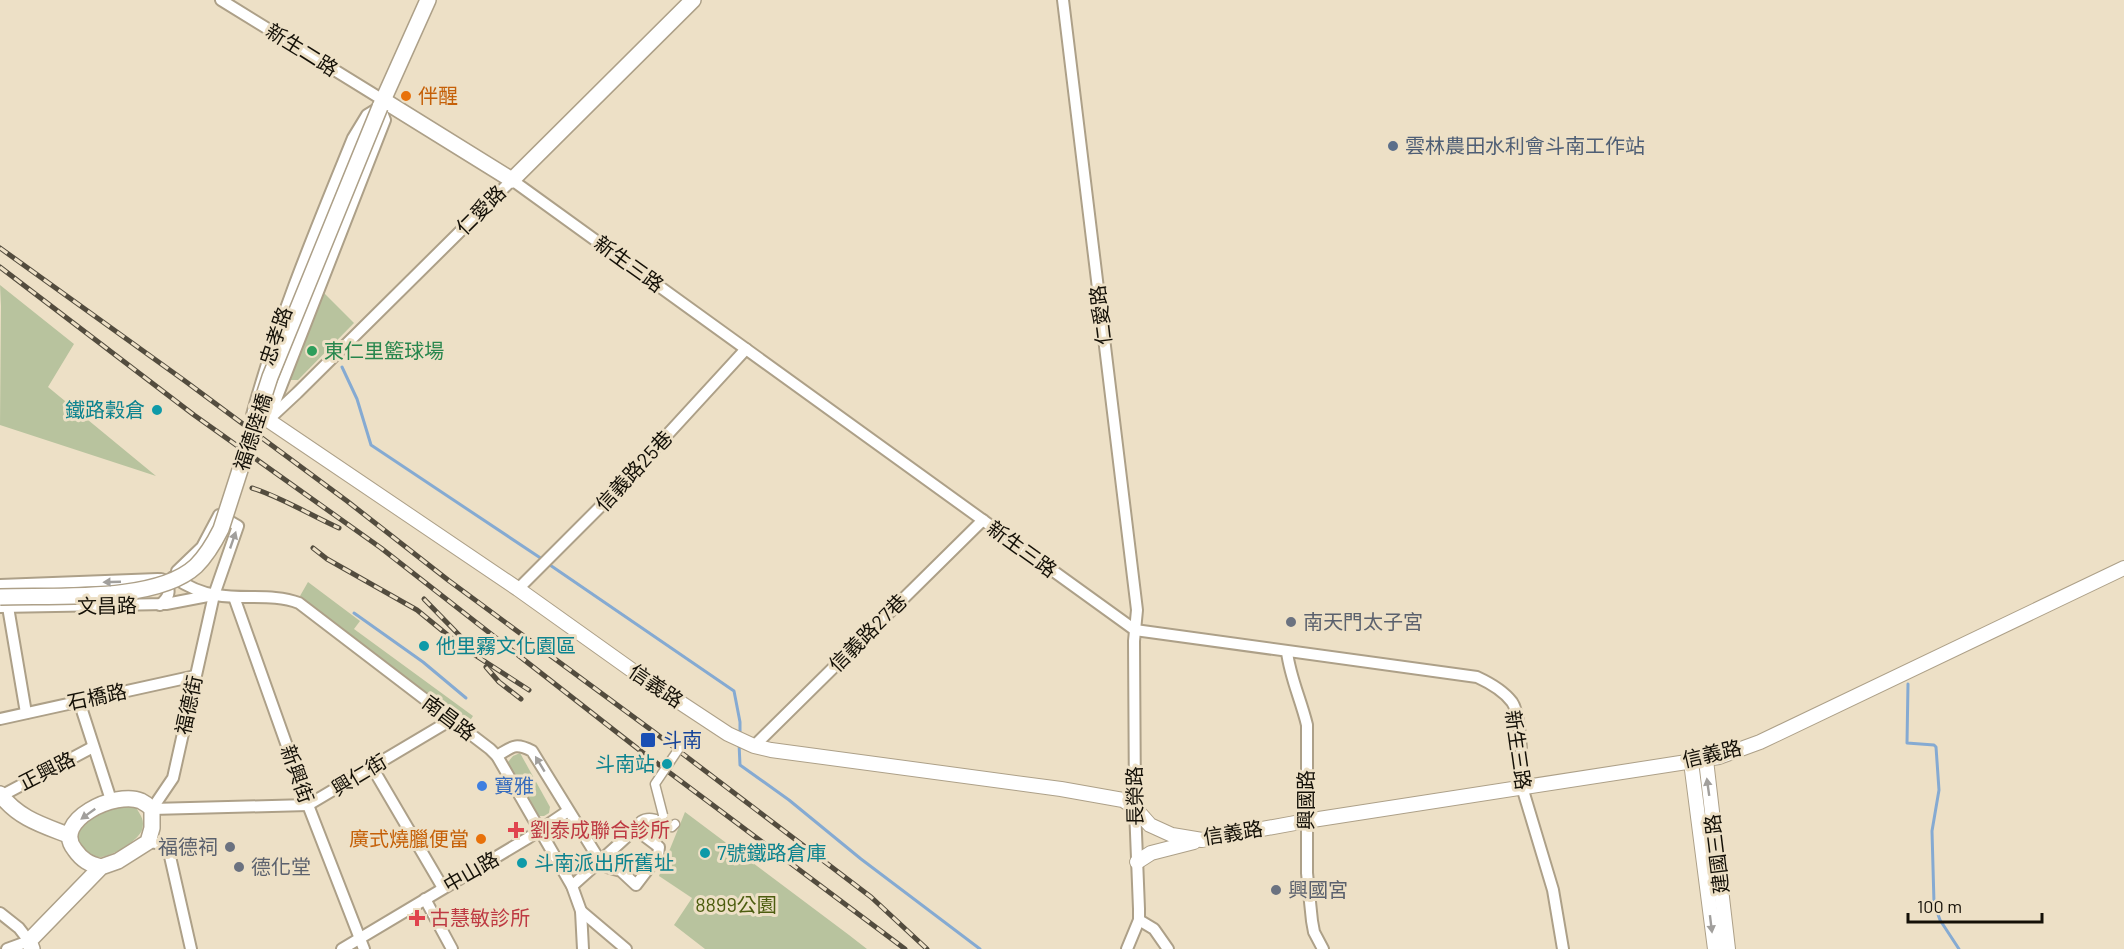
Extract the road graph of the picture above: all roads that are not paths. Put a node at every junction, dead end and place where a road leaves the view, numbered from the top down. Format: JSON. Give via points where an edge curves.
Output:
{"nodes":[{"id":1,"x":221,"y":0,"type":"edge"},
{"id":2,"x":428,"y":0,"type":"edge"},
{"id":3,"x":693,"y":0,"type":"edge"},
{"id":4,"x":1063,"y":0,"type":"edge"},
{"id":5,"x":382,"y":104,"type":"junction"},
{"id":6,"x":512,"y":180,"type":"junction"},
{"id":7,"x":746,"y":349,"type":"junction"},
{"id":8,"x":268,"y":420,"type":"junction"},
{"id":9,"x":983,"y":520,"type":"junction"},
{"id":10,"x":2124,"y":568,"type":"edge"},
{"id":11,"x":165,"y":577,"type":"junction"},
{"id":12,"x":0,"y":585,"type":"edge"},
{"id":13,"x":518,"y":589,"type":"junction"},
{"id":14,"x":214,"y":595,"type":"junction"},
{"id":15,"x":234,"y":597,"type":"junction"},
{"id":16,"x":3,"y":604,"type":"edge"},
{"id":17,"x":160,"y":605,"type":"junction"},
{"id":18,"x":1135,"y":630,"type":"junction"},
{"id":19,"x":1287,"y":652,"type":"junction"},
{"id":20,"x":195,"y":676,"type":"junction"},
{"id":21,"x":79,"y":701,"type":"junction"},
{"id":22,"x":26,"y":713,"type":"junction"},
{"id":23,"x":0,"y":719,"type":"edge"},
{"id":24,"x":451,"y":720,"type":"junction"},
{"id":25,"x":682,"y":744,"type":"dead end"},
{"id":26,"x":754,"y":746,"type":"junction"},
{"id":27,"x":93,"y":747,"type":"junction"},
{"id":28,"x":497,"y":756,"type":"junction"},
{"id":29,"x":1706,"y":760,"type":"junction"},
{"id":30,"x":1691,"y":762,"type":"junction"},
{"id":31,"x":372,"y":767,"type":"junction"},
{"id":32,"x":1522,"y":787,"type":"junction"},
{"id":33,"x":0,"y":795,"type":"edge"},
{"id":34,"x":111,"y":800,"type":"junction"},
{"id":35,"x":308,"y":805,"type":"junction"},
{"id":36,"x":152,"y":808,"type":"junction"},
{"id":37,"x":1135,"y":808,"type":"junction"},
{"id":38,"x":568,"y":811,"type":"junction"},
{"id":39,"x":663,"y":814,"type":"dead end"},
{"id":40,"x":1306,"y":821,"type":"junction"},
{"id":41,"x":675,"y":824,"type":"dead end"},
{"id":42,"x":635,"y":829,"type":"junction"},
{"id":43,"x":539,"y":831,"type":"junction"},
{"id":44,"x":68,"y":835,"type":"junction"},
{"id":45,"x":1202,"y":840,"type":"junction"},
{"id":46,"x":148,"y":842,"type":"junction"},
{"id":47,"x":600,"y":861,"type":"junction"},
{"id":48,"x":1137,"y":862,"type":"junction"},
{"id":49,"x":102,"y":867,"type":"junction"},
{"id":50,"x":572,"y":886,"type":"junction"},
{"id":51,"x":443,"y":888,"type":"junction"},
{"id":52,"x":425,"y":899,"type":"junction"},
{"id":53,"x":581,"y":911,"type":"junction"},
{"id":54,"x":0,"y":913,"type":"edge"},
{"id":55,"x":1139,"y":920,"type":"junction"},
{"id":56,"x":363,"y":944,"type":"edge"},
{"id":57,"x":30,"y":945,"type":"edge"},
{"id":58,"x":7,"y":949,"type":"edge"},
{"id":59,"x":191,"y":949,"type":"edge"},
{"id":60,"x":342,"y":949,"type":"edge"},
{"id":61,"x":452,"y":949,"type":"edge"},
{"id":62,"x":583,"y":949,"type":"edge"},
{"id":63,"x":626,"y":949,"type":"edge"},
{"id":64,"x":1127,"y":949,"type":"edge"},
{"id":65,"x":1168,"y":949,"type":"edge"},
{"id":66,"x":1323,"y":949,"type":"edge"},
{"id":67,"x":1563,"y":949,"type":"edge"},
{"id":68,"x":1714,"y":949,"type":"edge"},
{"id":69,"x":1728,"y":949,"type":"edge"}],
"edges":[{"from":1,"to":5,"type":"street","name":"新生二路"},
{"from":2,"to":5,"type":"main road","name":"忠孝路"},
{"from":3,"to":6,"type":"main road","name":"仁愛路"},
{"from":4,"to":18,"type":"street","name":"仁愛路","via":[[1137,610]]},
{"from":5,"to":6,"type":"main road","name":"新生三路"},
{"from":5,"to":8,"type":"street","name":"忠孝路","via":[[385,120]]},
{"from":5,"to":8,"type":"street","name":"忠孝路","via":[[367,115],[353,138],[291,292],[252,415]]},
{"from":5,"to":16,"type":"main road","name":"福德陸橋","bridge":true,"via":[[270,377],[212,548],[195,567],[161,586]]},
{"from":6,"to":7,"type":"street","name":"新生三路"},
{"from":6,"to":8,"type":"street","name":"仁愛路"},
{"from":7,"to":9,"type":"street","name":"新生三路"},
{"from":7,"to":13,"type":"street","name":"信義路25巷","via":[[612,495]]},
{"from":8,"to":13,"type":"street","name":"信義路"},
{"from":9,"to":18,"type":"street","name":"新生三路"},
{"from":9,"to":26,"type":"street","name":"信義路27巷"},
{"from":10,"to":29,"type":"street","name":"信義路","via":[[1760,742]]},
{"from":11,"to":12,"type":"street","name":"文昌路","one_way":true,"via":[[149,581]]},
{"from":11,"to":14,"type":"street"},
{"from":14,"to":11,"type":"street","name":"福德街","one_way":true,"via":[[238,526],[219,515],[189,562]]},
{"from":11,"to":17,"type":"street","via":[[169,593]]},
{"from":13,"to":26,"type":"street","name":"信義路","via":[[639,676],[718,728]]},
{"from":14,"to":15,"type":"street","name":"南昌路"},
{"from":14,"to":17,"type":"street","name":"文昌路"},
{"from":14,"to":20,"type":"street","name":"福德街"},
{"from":15,"to":24,"type":"street","name":"南昌路","via":[[285,598],[299,603]]},
{"from":15,"to":35,"type":"street","name":"新興街"},
{"from":16,"to":17,"type":"street","name":"文昌路"},
{"from":16,"to":22,"type":"street"},
{"from":18,"to":19,"type":"street","name":"新生三路"},
{"from":18,"to":37,"type":"street","name":"長榮路"},
{"from":19,"to":32,"type":"street","name":"新生三路","via":[[1477,677],[1496,686],[1513,703],[1516,712]]},
{"from":19,"to":40,"type":"street","name":"興國路","via":[[1307,725]]},
{"from":20,"to":21,"type":"street","name":"石橋路"},
{"from":20,"to":36,"type":"street","name":"福德街","via":[[173,778]]},
{"from":21,"to":22,"type":"street","name":"石橋路"},
{"from":21,"to":27,"type":"street"},
{"from":22,"to":23,"type":"street","name":"石橋路"},
{"from":24,"to":28,"type":"street","name":"南昌路"},
{"from":24,"to":31,"type":"street","name":"興仁街"},
{"from":25,"to":39,"type":"street","bridge":true,"via":[[654,784]]},
{"from":26,"to":37,"type":"street","name":"信義路","via":[[1072,791],[1124,800]]},
{"from":27,"to":33,"type":"street","name":"正興路"},
{"from":27,"to":34,"type":"street"},
{"from":38,"to":28,"type":"street","one_way":true,"via":[[532,751],[516,745]]},
{"from":28,"to":43,"type":"street","name":"南昌路"},
{"from":29,"to":30,"type":"street","name":"信義路"},
{"from":69,"to":29,"type":"street","name":"建國三路","one_way":true},
{"from":30,"to":32,"type":"street","name":"信義路"},
{"from":30,"to":68,"type":"street","name":"建國三路","one_way":true},
{"from":31,"to":35,"type":"street","name":"興仁街"},
{"from":31,"to":51,"type":"street"},
{"from":32,"to":40,"type":"street","name":"信義路"},
{"from":32,"to":67,"type":"street","name":"新生三路","via":[[1553,890]]},
{"from":33,"to":44,"type":"main road","via":[[21,816]]},
{"from":34,"to":36,"type":"main road","via":[[139,800]]},
{"from":34,"to":44,"type":"main road","one_way":true,"via":[[88,811]]},
{"from":35,"to":36,"type":"street","name":"興仁街"},
{"from":35,"to":56,"type":"street","name":"新興街"},
{"from":36,"to":46,"type":"main road","name":"福德街"},
{"from":37,"to":45,"type":"street","name":"信義路","via":[[1150,825],[1173,836]]},
{"from":37,"to":48,"type":"street","name":"長榮路"},
{"from":38,"to":43,"type":"street","name":"中山路"},
{"from":38,"to":47,"type":"street"},
{"from":40,"to":45,"type":"street","name":"信義路"},
{"from":40,"to":66,"type":"street","name":"興國路","via":[[1312,921]]},
{"from":41,"to":42,"type":"street","via":[[672,827],[661,819],[645,818]]},
{"from":42,"to":47,"type":"street"},
{"from":42,"to":47,"type":"street","via":[[659,847],[658,856],[636,885]]},
{"from":43,"to":50,"type":"street","name":"南昌路"},
{"from":43,"to":51,"type":"street","name":"中山路"},
{"from":44,"to":49,"type":"main road","via":[[72,848],[83,860]]},
{"from":45,"to":48,"type":"street","via":[[1151,853]]},
{"from":46,"to":49,"type":"main road"},
{"from":46,"to":59,"type":"street","via":[[165,844],[169,852]]},
{"from":47,"to":50,"type":"street"},
{"from":48,"to":55,"type":"street","name":"長榮路"},
{"from":49,"to":57,"type":"main road"},
{"from":50,"to":53,"type":"street","name":"南昌路"},
{"from":51,"to":52,"type":"street","name":"中山路"},
{"from":52,"to":56,"type":"street","name":"中山路"},
{"from":52,"to":61,"type":"street"},
{"from":53,"to":62,"type":"street","name":"南昌路"},
{"from":53,"to":63,"type":"street"},
{"from":54,"to":57,"type":"street","via":[[19,928]]},
{"from":55,"to":64,"type":"street"},
{"from":55,"to":65,"type":"street","via":[[1154,929]]},
{"from":56,"to":60,"type":"street","name":"中山路"},
{"from":57,"to":58,"type":"street"}]}
